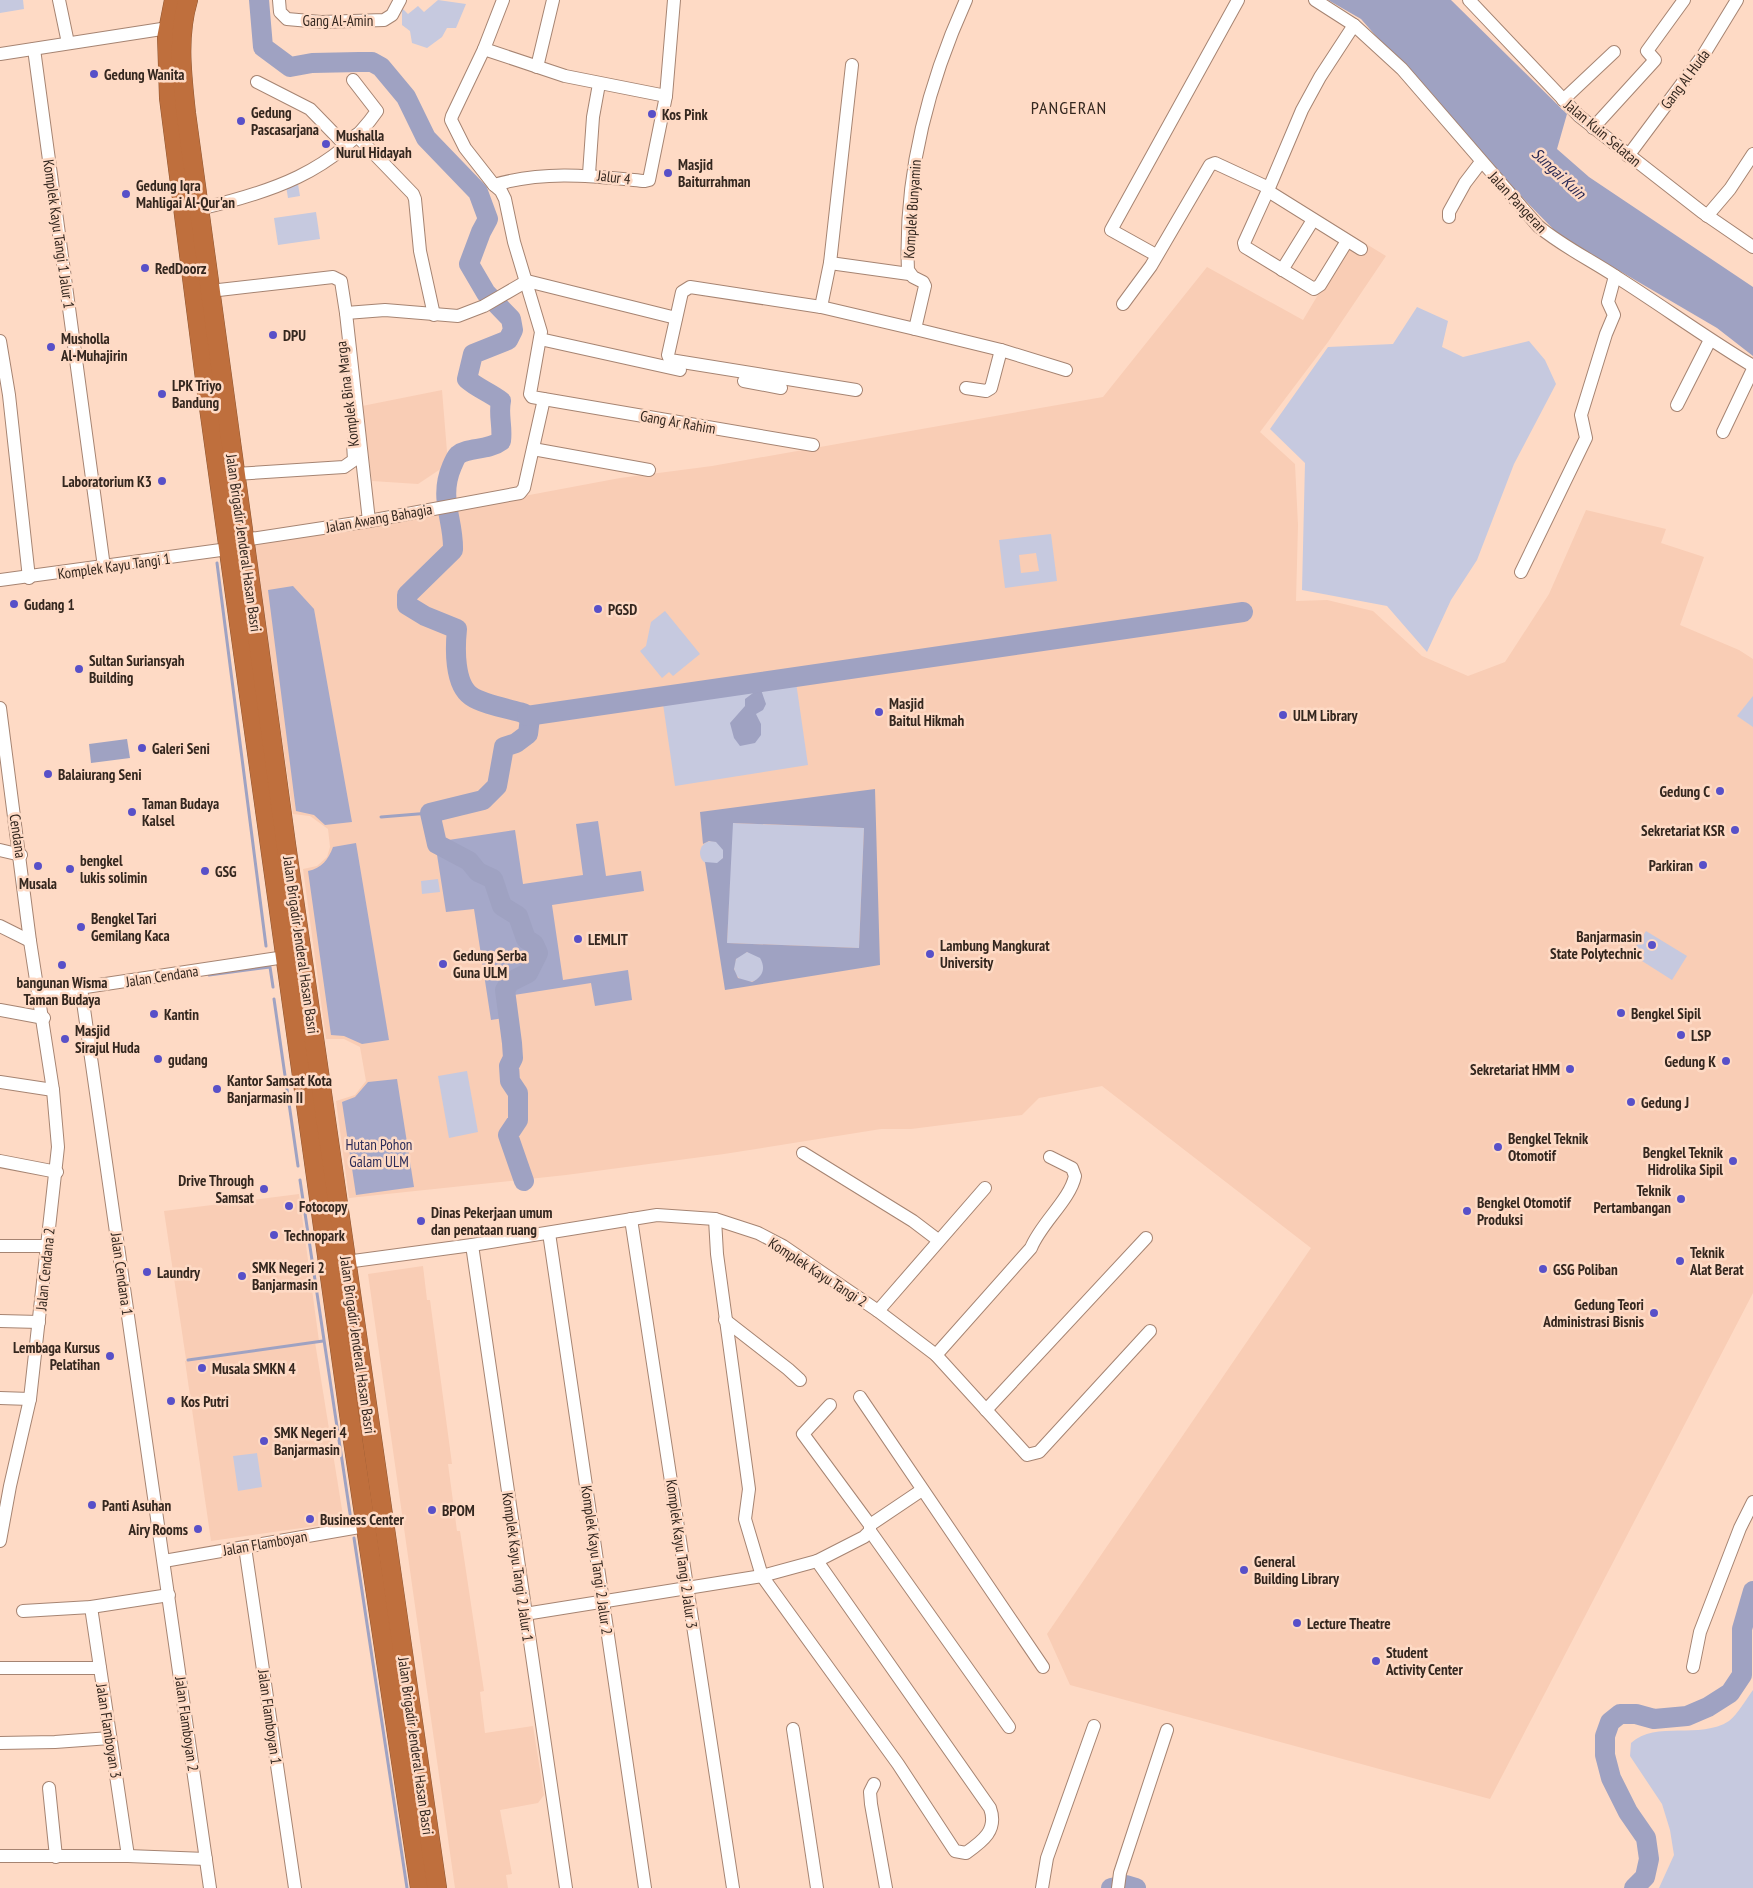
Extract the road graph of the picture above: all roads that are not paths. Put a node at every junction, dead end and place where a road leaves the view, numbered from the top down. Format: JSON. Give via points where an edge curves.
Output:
{"nodes":[{"id":1,"x":59,"y":0,"type":"edge"},
{"id":2,"x":174,"y":0,"type":"edge"},
{"id":3,"x":188,"y":0,"type":"edge"},
{"id":4,"x":279,"y":0,"type":"edge"},
{"id":5,"x":400,"y":0,"type":"edge"},
{"id":6,"x":503,"y":0,"type":"edge"},
{"id":7,"x":553,"y":0,"type":"edge"},
{"id":8,"x":674,"y":0,"type":"edge"},
{"id":9,"x":966,"y":0,"type":"edge"},
{"id":10,"x":1238,"y":0,"type":"edge"},
{"id":11,"x":1315,"y":0,"type":"edge"},
{"id":12,"x":1469,"y":0,"type":"edge"},
{"id":13,"x":1684,"y":0,"type":"edge"},
{"id":14,"x":1737,"y":0,"type":"edge"},
{"id":15,"x":1354,"y":24,"type":"junction"},
{"id":16,"x":168,"y":28,"type":"junction"},
{"id":17,"x":68,"y":43,"type":"junction"},
{"id":18,"x":34,"y":48,"type":"junction"},
{"id":19,"x":484,"y":49,"type":"junction"},
{"id":20,"x":1614,"y":52,"type":"dead end"},
{"id":21,"x":0,"y":54,"type":"edge"},
{"id":22,"x":852,"y":65,"type":"dead end"},
{"id":23,"x":537,"y":67,"type":"junction"},
{"id":24,"x":353,"y":80,"type":"dead end"},
{"id":25,"x":257,"y":82,"type":"dead end"},
{"id":26,"x":599,"y":84,"type":"junction"},
{"id":27,"x":666,"y":96,"type":"junction"},
{"id":28,"x":1563,"y":100,"type":"junction"},
{"id":29,"x":178,"y":114,"type":"junction"},
{"id":30,"x":1593,"y":128,"type":"junction"},
{"id":31,"x":356,"y":135,"type":"junction"},
{"id":32,"x":346,"y":144,"type":"junction"},
{"id":33,"x":1753,"y":154,"type":"edge"},
{"id":34,"x":1628,"y":156,"type":"junction"},
{"id":35,"x":1481,"y":162,"type":"junction"},
{"id":36,"x":589,"y":174,"type":"junction"},
{"id":37,"x":494,"y":185,"type":"junction"},
{"id":38,"x":1268,"y":190,"type":"junction"},
{"id":39,"x":199,"y":209,"type":"junction"},
{"id":40,"x":1707,"y":216,"type":"junction"},
{"id":41,"x":1449,"y":217,"type":"dead end"},
{"id":42,"x":1313,"y":220,"type":"junction"},
{"id":43,"x":1347,"y":240,"type":"junction"},
{"id":44,"x":1753,"y":247,"type":"edge"},
{"id":45,"x":1361,"y":249,"type":"dead end"},
{"id":46,"x":1156,"y":255,"type":"junction"},
{"id":47,"x":830,"y":263,"type":"junction"},
{"id":48,"x":1282,"y":270,"type":"junction"},
{"id":49,"x":909,"y":274,"type":"junction"},
{"id":50,"x":1615,"y":276,"type":"junction"},
{"id":51,"x":526,"y":281,"type":"junction"},
{"id":52,"x":210,"y":291,"type":"junction"},
{"id":53,"x":336,"y":297,"type":"dead end"},
{"id":54,"x":1123,"y":304,"type":"dead end"},
{"id":55,"x":821,"y":307,"type":"junction"},
{"id":56,"x":346,"y":313,"type":"junction"},
{"id":57,"x":434,"y":315,"type":"junction"},
{"id":58,"x":676,"y":318,"type":"junction"},
{"id":59,"x":915,"y":329,"type":"junction"},
{"id":60,"x":540,"y":339,"type":"junction"},
{"id":61,"x":0,"y":340,"type":"edge"},
{"id":62,"x":1710,"y":340,"type":"junction"},
{"id":63,"x":1001,"y":350,"type":"junction"},
{"id":64,"x":1753,"y":368,"type":"edge"},
{"id":65,"x":1066,"y":370,"type":"dead end"},
{"id":66,"x":213,"y":378,"type":"junction"},
{"id":67,"x":781,"y":388,"type":"dead end"},
{"id":68,"x":966,"y":388,"type":"dead end"},
{"id":69,"x":856,"y":390,"type":"dead end"},
{"id":70,"x":544,"y":399,"type":"junction"},
{"id":71,"x":1677,"y":405,"type":"dead end"},
{"id":72,"x":1723,"y":432,"type":"dead end"},
{"id":73,"x":813,"y":445,"type":"dead end"},
{"id":74,"x":533,"y":450,"type":"junction"},
{"id":75,"x":649,"y":470,"type":"dead end"},
{"id":76,"x":235,"y":474,"type":"junction"},
{"id":77,"x":369,"y":521,"type":"junction"},
{"id":78,"x":236,"y":545,"type":"junction"},
{"id":79,"x":104,"y":568,"type":"junction"},
{"id":80,"x":1520,"y":572,"type":"dead end"},
{"id":81,"x":29,"y":578,"type":"junction"},
{"id":82,"x":0,"y":580,"type":"edge"},
{"id":83,"x":0,"y":708,"type":"edge"},
{"id":84,"x":1,"y":727,"type":"edge"},
{"id":85,"x":4,"y":769,"type":"edge"},
{"id":86,"x":0,"y":850,"type":"edge"},
{"id":87,"x":21,"y":855,"type":"junction"},
{"id":88,"x":0,"y":926,"type":"edge"},
{"id":89,"x":30,"y":941,"type":"junction"},
{"id":90,"x":285,"y":957,"type":"junction"},
{"id":91,"x":81,"y":988,"type":"junction"},
{"id":92,"x":39,"y":994,"type":"junction"},
{"id":93,"x":0,"y":1010,"type":"edge"},
{"id":94,"x":44,"y":1018,"type":"junction"},
{"id":95,"x":0,"y":1082,"type":"edge"},
{"id":96,"x":53,"y":1090,"type":"junction"},
{"id":97,"x":803,"y":1153,"type":"dead end"},
{"id":98,"x":1050,"y":1156,"type":"dead end"},
{"id":99,"x":0,"y":1161,"type":"edge"},
{"id":100,"x":57,"y":1172,"type":"junction"},
{"id":101,"x":985,"y":1188,"type":"dead end"},
{"id":102,"x":631,"y":1219,"type":"junction"},
{"id":103,"x":715,"y":1219,"type":"junction"},
{"id":104,"x":549,"y":1233,"type":"junction"},
{"id":105,"x":1146,"y":1238,"type":"dead end"},
{"id":106,"x":938,"y":1240,"type":"junction"},
{"id":107,"x":472,"y":1245,"type":"junction"},
{"id":108,"x":2,"y":1246,"type":"edge"},
{"id":109,"x":46,"y":1246,"type":"junction"},
{"id":110,"x":346,"y":1262,"type":"junction"},
{"id":111,"x":878,"y":1311,"type":"junction"},
{"id":112,"x":725,"y":1320,"type":"junction"},
{"id":113,"x":0,"y":1322,"type":"edge"},
{"id":114,"x":39,"y":1322,"type":"junction"},
{"id":115,"x":1150,"y":1331,"type":"dead end"},
{"id":116,"x":936,"y":1355,"type":"junction"},
{"id":117,"x":800,"y":1380,"type":"dead end"},
{"id":118,"x":860,"y":1397,"type":"dead end"},
{"id":119,"x":0,"y":1398,"type":"edge"},
{"id":120,"x":30,"y":1399,"type":"junction"},
{"id":121,"x":830,"y":1406,"type":"dead end"},
{"id":122,"x":986,"y":1410,"type":"junction"},
{"id":123,"x":5,"y":1485,"type":"edge"},
{"id":124,"x":922,"y":1490,"type":"junction"},
{"id":125,"x":1753,"y":1502,"type":"edge"},
{"id":126,"x":366,"y":1526,"type":"junction"},
{"id":127,"x":870,"y":1528,"type":"junction"},
{"id":128,"x":0,"y":1541,"type":"edge"},
{"id":129,"x":245,"y":1547,"type":"junction"},
{"id":130,"x":164,"y":1561,"type":"junction"},
{"id":131,"x":817,"y":1561,"type":"junction"},
{"id":132,"x":762,"y":1576,"type":"junction"},
{"id":133,"x":688,"y":1589,"type":"junction"},
{"id":134,"x":169,"y":1596,"type":"junction"},
{"id":135,"x":385,"y":1597,"type":"junction"},
{"id":136,"x":604,"y":1603,"type":"junction"},
{"id":137,"x":91,"y":1607,"type":"junction"},
{"id":138,"x":23,"y":1611,"type":"dead end"},
{"id":139,"x":525,"y":1614,"type":"junction"},
{"id":140,"x":388,"y":1616,"type":"junction"},
{"id":141,"x":1043,"y":1667,"type":"dead end"},
{"id":142,"x":1693,"y":1667,"type":"dead end"},
{"id":143,"x":0,"y":1668,"type":"edge"},
{"id":144,"x":100,"y":1668,"type":"junction"},
{"id":145,"x":1008,"y":1726,"type":"dead end"},
{"id":146,"x":1094,"y":1726,"type":"dead end"},
{"id":147,"x":793,"y":1729,"type":"dead end"},
{"id":148,"x":1167,"y":1730,"type":"dead end"},
{"id":149,"x":110,"y":1738,"type":"junction"},
{"id":150,"x":0,"y":1743,"type":"edge"},
{"id":151,"x":874,"y":1784,"type":"dead end"},
{"id":152,"x":49,"y":1788,"type":"dead end"},
{"id":153,"x":0,"y":1856,"type":"edge"},
{"id":154,"x":128,"y":1856,"type":"junction"},
{"id":155,"x":56,"y":1857,"type":"junction"},
{"id":156,"x":206,"y":1859,"type":"junction"},
{"id":157,"x":210,"y":1888,"type":"edge"},
{"id":158,"x":295,"y":1888,"type":"edge"},
{"id":159,"x":420,"y":1888,"type":"edge"},
{"id":160,"x":437,"y":1888,"type":"edge"},
{"id":161,"x":566,"y":1888,"type":"edge"},
{"id":162,"x":645,"y":1888,"type":"edge"},
{"id":163,"x":733,"y":1888,"type":"edge"},
{"id":164,"x":818,"y":1888,"type":"edge"},
{"id":165,"x":886,"y":1888,"type":"edge"},
{"id":166,"x":1042,"y":1888,"type":"edge"},
{"id":167,"x":1118,"y":1888,"type":"edge"}],
"edges":[{"from":1,"to":17,"type":"street"},
{"from":2,"to":16,"type":"highway","name":"Jalan Brigadir Jenderal Hasan Basri"},
{"from":3,"to":29,"type":"highway","name":"Jalan Brigadir Jenderal Hasan Basri","via":[[183,22]]},
{"from":4,"to":5,"type":"street","name":"Gang Al-Amin","via":[[280,12],[287,20],[321,22],[379,21],[390,17]]},
{"from":6,"to":19,"type":"street"},
{"from":7,"to":23,"type":"street"},
{"from":8,"to":27,"type":"street"},
{"from":9,"to":49,"type":"street","name":"Komplek Bunyamin","via":[[926,111],[917,148],[907,260]]},
{"from":10,"to":46,"type":"street","via":[[1111,230]]},
{"from":11,"to":15,"type":"street","name":"Jalan Pangeran"},
{"from":12,"to":28,"type":"street","name":"Jalan Kuin Selatan"},
{"from":13,"to":30,"type":"street","via":[[1647,51],[1655,60]]},
{"from":14,"to":34,"type":"street","name":"Gang Al Huda","via":[[1704,54]]},
{"from":15,"to":35,"type":"street","name":"Jalan Pangeran","via":[[1402,69]]},
{"from":15,"to":38,"type":"street","via":[[1302,110]]},
{"from":16,"to":17,"type":"street"},
{"from":16,"to":29,"type":"highway","name":"Jalan Brigadir Jenderal Hasan Basri","via":[[167,74]]},
{"from":17,"to":18,"type":"street"},
{"from":18,"to":21,"type":"street"},
{"from":18,"to":79,"type":"street","name":"Komplek Kayu Tangi 1 Jalur 1"},
{"from":19,"to":23,"type":"street"},
{"from":19,"to":37,"type":"street","via":[[452,120],[465,148]]},
{"from":20,"to":28,"type":"street"},
{"from":22,"to":47,"type":"street"},
{"from":23,"to":26,"type":"street"},
{"from":24,"to":31,"type":"street","via":[[376,108]]},
{"from":25,"to":32,"type":"street","via":[[310,109]]},
{"from":26,"to":27,"type":"street"},
{"from":26,"to":36,"type":"street"},
{"from":27,"to":36,"type":"street","name":"Jalur 4","via":[[649,180]]},
{"from":28,"to":30,"type":"street","name":"Jalan Kuin Selatan"},
{"from":29,"to":39,"type":"highway","name":"Jalan Brigadir Jenderal Hasan Basri"},
{"from":29,"to":66,"type":"highway","name":"Jalan Brigadir Jenderal Hasan Basri"},
{"from":30,"to":34,"type":"street","name":"Jalan Kuin Selatan"},
{"from":31,"to":32,"type":"street"},
{"from":31,"to":57,"type":"street","via":[[413,194],[420,251]]},
{"from":32,"to":39,"type":"street","via":[[310,172],[294,180]]},
{"from":33,"to":40,"type":"street"},
{"from":34,"to":40,"type":"street","name":"Jalan Kuin Selatan"},
{"from":35,"to":41,"type":"street","via":[[1465,183]]},
{"from":35,"to":50,"type":"street","name":"Jalan Pangeran","via":[[1538,226],[1559,243]]},
{"from":36,"to":37,"type":"street","name":"Jalur 4","via":[[546,176]]},
{"from":37,"to":51,"type":"street","via":[[505,199]]},
{"from":38,"to":42,"type":"street"},
{"from":38,"to":46,"type":"street","via":[[1212,164]]},
{"from":38,"to":48,"type":"street","via":[[1244,245]]},
{"from":39,"to":52,"type":"highway","name":"Jalan Brigadir Jenderal Hasan Basri"},
{"from":40,"to":44,"type":"street","name":"Jalan Kuin Selatan"},
{"from":42,"to":43,"type":"street"},
{"from":42,"to":48,"type":"street"},
{"from":43,"to":45,"type":"street"},
{"from":43,"to":48,"type":"street","via":[[1317,288]]},
{"from":46,"to":54,"type":"street"},
{"from":47,"to":49,"type":"street"},
{"from":47,"to":55,"type":"street"},
{"from":49,"to":59,"type":"street","name":"Komplek Bunyamin","via":[[925,284]]},
{"from":50,"to":62,"type":"street","name":"Jalan Pangeran"},
{"from":50,"to":80,"type":"street","via":[[1608,302],[1614,315],[1581,415],[1586,438]]},
{"from":51,"to":57,"type":"street","via":[[484,306],[458,316]]},
{"from":51,"to":58,"type":"street"},
{"from":51,"to":60,"type":"street","via":[[542,332]]},
{"from":52,"to":56,"type":"street","via":[[338,278],[342,282]]},
{"from":52,"to":66,"type":"highway","name":"Jalan Brigadir Jenderal Hasan Basri"},
{"from":53,"to":76,"type":"street","name":"Komplek Bina Marga","via":[[354,460],[344,467],[332,469]]},
{"from":55,"to":58,"type":"street","via":[[690,286],[682,292]]},
{"from":55,"to":59,"type":"street"},
{"from":56,"to":57,"type":"street","via":[[385,310]]},
{"from":56,"to":77,"type":"street"},
{"from":58,"to":69,"type":"street","via":[[668,355],[670,360]]},
{"from":59,"to":63,"type":"street"},
{"from":60,"to":67,"type":"street","via":[[660,366]]},
{"from":60,"to":70,"type":"street","via":[[530,390],[532,397]]},
{"from":61,"to":81,"type":"street"},
{"from":62,"to":64,"type":"street","name":"Jalan Pangeran"},
{"from":62,"to":71,"type":"street"},
{"from":63,"to":65,"type":"street"},
{"from":63,"to":68,"type":"street","via":[[991,388],[986,391]]},
{"from":64,"to":72,"type":"street"},
{"from":66,"to":76,"type":"highway","name":"Jalan Brigadir Jenderal Hasan Basri"},
{"from":66,"to":78,"type":"highway","name":"Jalan Brigadir Jenderal Hasan Basri"},
{"from":70,"to":73,"type":"street","name":"Gang Ar Rahim"},
{"from":70,"to":74,"type":"street"},
{"from":74,"to":75,"type":"street"},
{"from":74,"to":77,"type":"street","name":"Jalan Awang Bahagia","via":[[520,493]]},
{"from":76,"to":78,"type":"highway","name":"Jalan Brigadir Jenderal Hasan Basri"},
{"from":77,"to":78,"type":"street","name":"Jalan Awang Bahagia"},
{"from":78,"to":79,"type":"street","name":"Komplek Kayu Tangi 1"},
{"from":78,"to":90,"type":"highway","name":"Jalan Brigadir Jenderal Hasan Basri"},
{"from":78,"to":110,"type":"highway","name":"Jalan Brigadir Jenderal Hasan Basri"},
{"from":79,"to":81,"type":"street","name":"Komplek Kayu Tangi 1"},
{"from":81,"to":82,"type":"street","name":"Komplek Kayu Tangi 1"},
{"from":83,"to":84,"type":"street","name":"Cendana"},
{"from":84,"to":85,"type":"street","name":"Cendana"},
{"from":85,"to":87,"type":"street","name":"Cendana"},
{"from":86,"to":87,"type":"street"},
{"from":87,"to":89,"type":"street","name":"Cendana"},
{"from":88,"to":89,"type":"street"},
{"from":89,"to":92,"type":"street","name":"Cendana"},
{"from":90,"to":91,"type":"street","name":"Jalan Cendana"},
{"from":90,"to":126,"type":"highway","name":"Jalan Brigadir Jenderal Hasan Basri"},
{"from":91,"to":92,"type":"street","name":"Jalan Cendana"},
{"from":91,"to":130,"type":"street","name":"Jalan Cendana 1"},
{"from":92,"to":94,"type":"street","name":"Jalan Cendana 2"},
{"from":93,"to":94,"type":"street"},
{"from":94,"to":96,"type":"street","name":"Jalan Cendana 2"},
{"from":95,"to":96,"type":"street"},
{"from":96,"to":100,"type":"street","name":"Jalan Cendana 2","via":[[58,1139]]},
{"from":97,"to":106,"type":"street"},
{"from":98,"to":116,"type":"street","via":[[1072,1168],[1075,1176],[1072,1186],[1030,1248]]},
{"from":99,"to":100,"type":"street"},
{"from":100,"to":109,"type":"street","name":"Jalan Cendana 2"},
{"from":101,"to":106,"type":"street"},
{"from":102,"to":103,"type":"street","name":"Komplek Kayu Tangi 2","via":[[657,1215]]},
{"from":102,"to":104,"type":"street","name":"Komplek Kayu Tangi 2"},
{"from":102,"to":133,"type":"street","name":"Komplek Kayu Tangi 2 Jalur 3"},
{"from":103,"to":111,"type":"street","name":"Komplek Kayu Tangi 2","via":[[758,1233],[782,1246]]},
{"from":103,"to":112,"type":"street"},
{"from":104,"to":107,"type":"street","name":"Komplek Kayu Tangi 2"},
{"from":104,"to":136,"type":"street","name":"Komplek Kayu Tangi 2 Jalur 2"},
{"from":105,"to":122,"type":"street"},
{"from":106,"to":111,"type":"street"},
{"from":107,"to":110,"type":"street","name":"Komplek Kayu Tangi 2"},
{"from":107,"to":139,"type":"street","name":"Komplek Kayu Tangi 2 Jalur 1"},
{"from":108,"to":109,"type":"street"},
{"from":109,"to":114,"type":"street","name":"Jalan Cendana 2"},
{"from":110,"to":135,"type":"highway","name":"Jalan Brigadir Jenderal Hasan Basri"},
{"from":111,"to":116,"type":"street","name":"Komplek Kayu Tangi 2"},
{"from":112,"to":117,"type":"street"},
{"from":112,"to":132,"type":"street","via":[[749,1489],[745,1519]]},
{"from":113,"to":114,"type":"street"},
{"from":114,"to":120,"type":"street","name":"Jalan Cendana 2"},
{"from":115,"to":122,"type":"street","name":"Komplek Kayu Tangi 2","via":[[1039,1452],[1027,1456]]},
{"from":116,"to":122,"type":"street","name":"Komplek Kayu Tangi 2"},
{"from":118,"to":124,"type":"street"},
{"from":119,"to":120,"type":"street"},
{"from":120,"to":123,"type":"street","name":"Jalan Cendana 2"},
{"from":121,"to":127,"type":"street","via":[[803,1434]]},
{"from":123,"to":128,"type":"street","name":"Jalan Cendana 2"},
{"from":124,"to":127,"type":"street"},
{"from":124,"to":141,"type":"street"},
{"from":125,"to":142,"type":"street","via":[[1700,1632]]},
{"from":126,"to":129,"type":"street","name":"Jalan Flamboyan"},
{"from":126,"to":135,"type":"highway","name":"Jalan Brigadir Jenderal Hasan Basri"},
{"from":127,"to":131,"type":"street","via":[[864,1537]]},
{"from":127,"to":145,"type":"street"},
{"from":129,"to":130,"type":"street","name":"Jalan Flamboyan"},
{"from":129,"to":158,"type":"street","name":"Jalan Flamboyan 1"},
{"from":130,"to":134,"type":"street","name":"Jalan Flamboyan 2"},
{"from":131,"to":132,"type":"street"},
{"from":131,"to":132,"type":"street","via":[[990,1808],[993,1826],[966,1853],[955,1851],[946,1840],[898,1764]]},
{"from":132,"to":133,"type":"street"},
{"from":133,"to":136,"type":"street"},
{"from":133,"to":163,"type":"street","name":"Komplek Kayu Tangi 2 Jalur 3"},
{"from":134,"to":137,"type":"street"},
{"from":134,"to":156,"type":"street","name":"Jalan Flamboyan 2"},
{"from":135,"to":140,"type":"highway","name":"Jalan Brigadir Jenderal Hasan Basri"},
{"from":136,"to":139,"type":"street"},
{"from":136,"to":162,"type":"street","name":"Komplek Kayu Tangi 2 Jalur 2"},
{"from":137,"to":138,"type":"street"},
{"from":137,"to":144,"type":"street","name":"Jalan Flamboyan 3"},
{"from":139,"to":161,"type":"street","name":"Komplek Kayu Tangi 2 Jalur 1"},
{"from":140,"to":159,"type":"highway","name":"Jalan Brigadir Jenderal Hasan Basri"},
{"from":140,"to":160,"type":"highway","name":"Jalan Brigadir Jenderal Hasan Basri"},
{"from":143,"to":144,"type":"street"},
{"from":144,"to":149,"type":"street","name":"Jalan Flamboyan 3"},
{"from":146,"to":166,"type":"street","via":[[1047,1858]]},
{"from":147,"to":164,"type":"street"},
{"from":148,"to":167,"type":"street","via":[[1120,1873]]},
{"from":149,"to":150,"type":"street"},
{"from":149,"to":154,"type":"street","name":"Jalan Flamboyan 3"},
{"from":151,"to":165,"type":"street","via":[[870,1792]]},
{"from":152,"to":155,"type":"street"},
{"from":153,"to":155,"type":"street"},
{"from":154,"to":155,"type":"street"},
{"from":154,"to":156,"type":"street"},
{"from":156,"to":157,"type":"street","name":"Jalan Flamboyan 2"}]}
